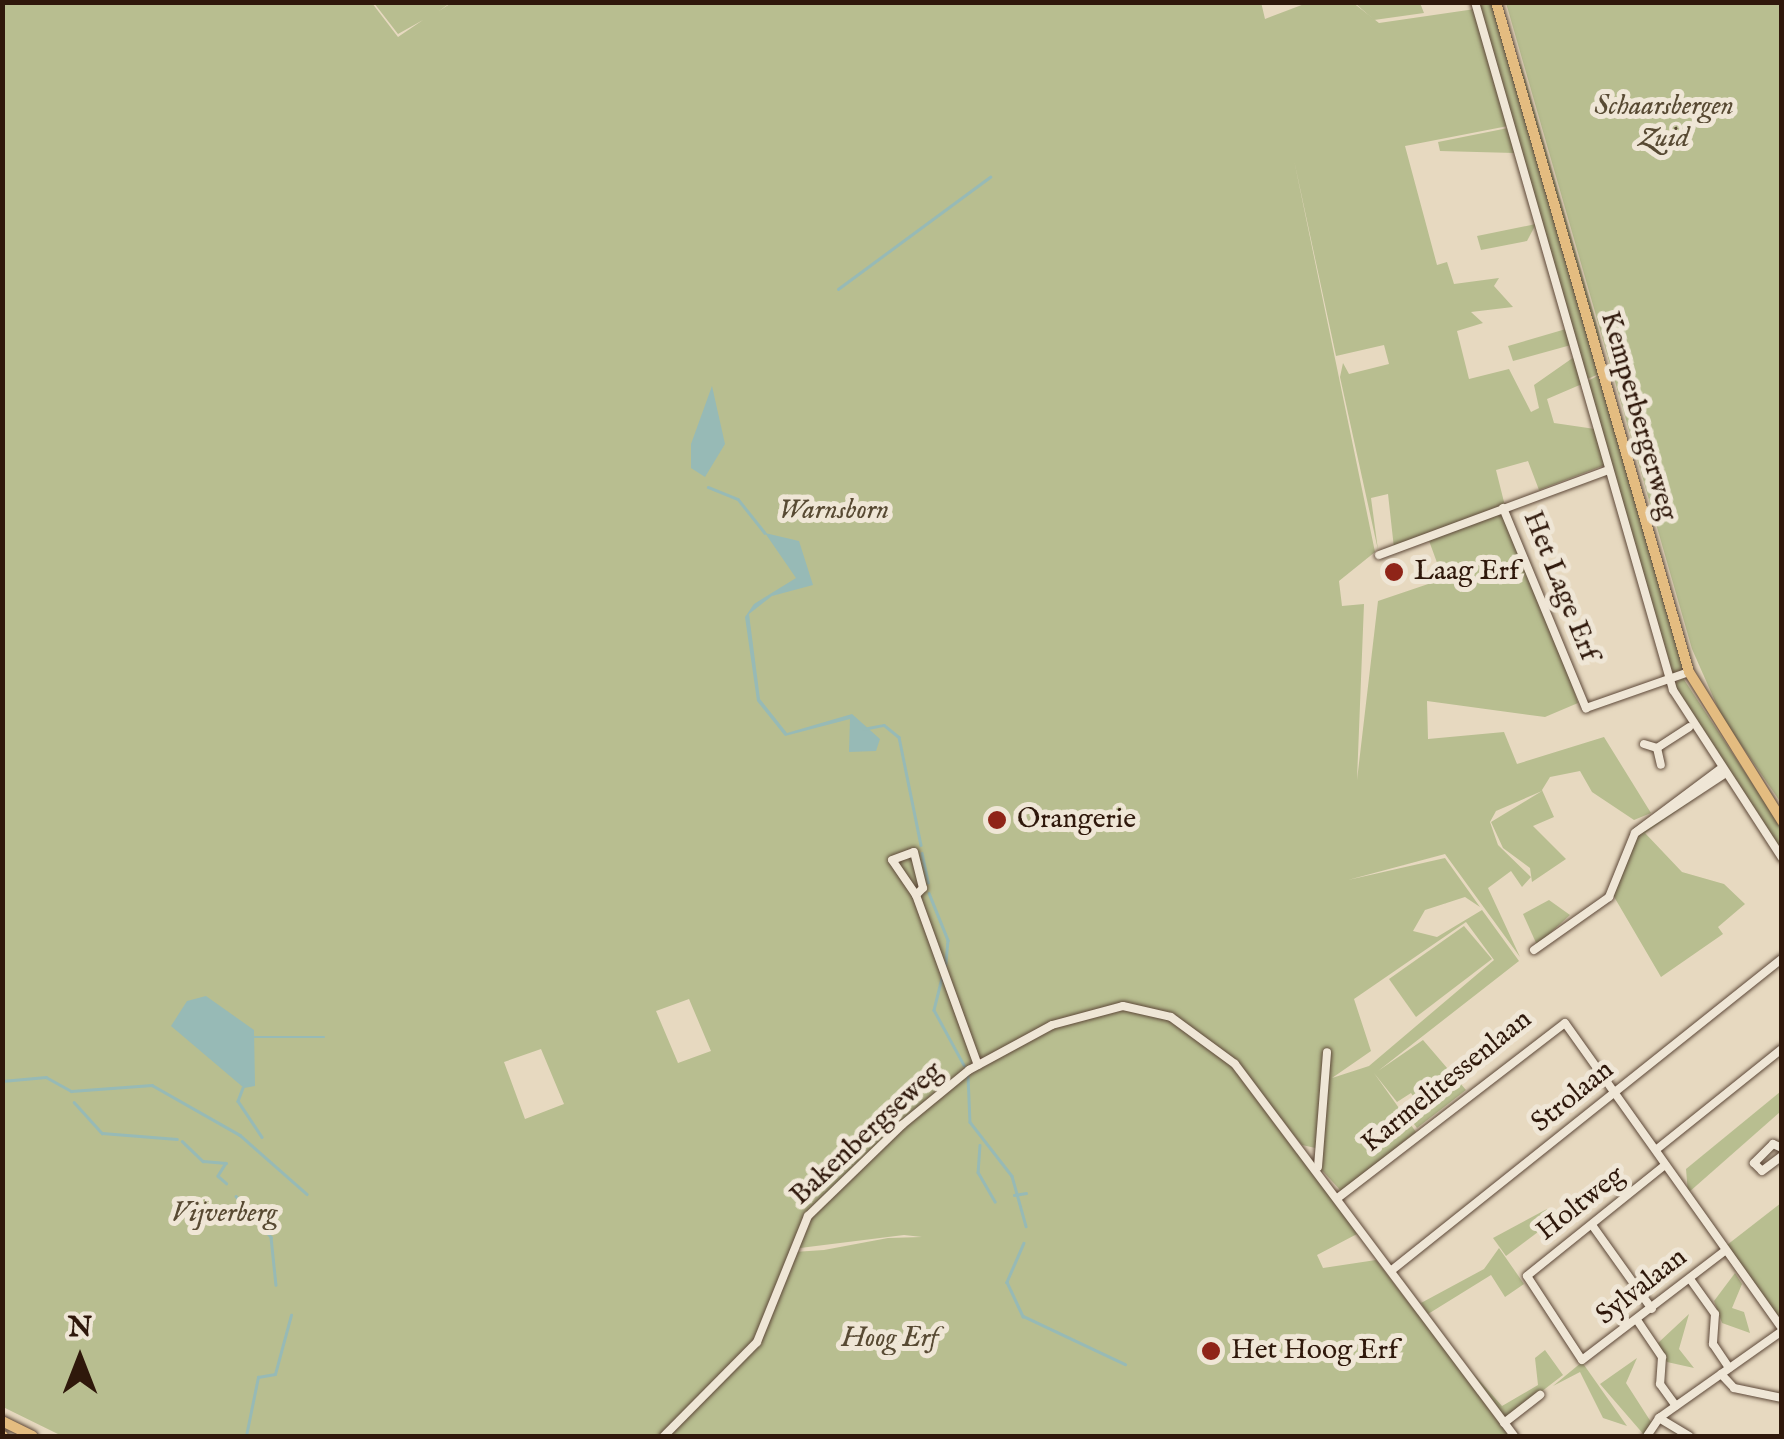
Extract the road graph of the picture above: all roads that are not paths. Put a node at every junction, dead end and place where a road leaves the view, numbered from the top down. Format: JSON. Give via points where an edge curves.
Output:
{"nodes":[{"id":1,"x":1475,"y":2,"type":"edge"},
{"id":2,"x":1496,"y":2,"type":"edge"},
{"id":3,"x":1609,"y":470,"type":"junction"},
{"id":4,"x":1503,"y":508,"type":"junction"},
{"id":5,"x":1379,"y":555,"type":"dead end"},
{"id":6,"x":1689,"y":672,"type":"junction"},
{"id":7,"x":1670,"y":679,"type":"junction"},
{"id":8,"x":1690,"y":727,"type":"junction"},
{"id":9,"x":1644,"y":744,"type":"dead end"},
{"id":10,"x":1657,"y":748,"type":"junction"},
{"id":11,"x":1662,"y":765,"type":"dead end"},
{"id":12,"x":1721,"y":772,"type":"junction"},
{"id":13,"x":1782,"y":821,"type":"edge"},
{"id":14,"x":1782,"y":858,"type":"edge"},
{"id":15,"x":916,"y":895,"type":"junction"},
{"id":16,"x":1534,"y":950,"type":"dead end"},
{"id":17,"x":1782,"y":958,"type":"edge"},
{"id":18,"x":1782,"y":1049,"type":"edge"},
{"id":19,"x":1326,"y":1052,"type":"dead end"},
{"id":20,"x":978,"y":1065,"type":"junction"},
{"id":21,"x":1616,"y":1091,"type":"junction"},
{"id":22,"x":1320,"y":1148,"type":"junction"},
{"id":23,"x":1782,"y":1148,"type":"edge"},
{"id":24,"x":1303,"y":1149,"type":"junction"},
{"id":25,"x":1657,"y":1149,"type":"junction"},
{"id":26,"x":1782,"y":1156,"type":"edge"},
{"id":27,"x":1665,"y":1166,"type":"junction"},
{"id":28,"x":1318,"y":1168,"type":"junction"},
{"id":29,"x":1338,"y":1197,"type":"junction"},
{"id":30,"x":1592,"y":1224,"type":"junction"},
{"id":31,"x":1726,"y":1250,"type":"junction"},
{"id":32,"x":1392,"y":1270,"type":"junction"},
{"id":33,"x":1690,"y":1279,"type":"junction"},
{"id":34,"x":1652,"y":1309,"type":"junction"},
{"id":35,"x":1637,"y":1320,"type":"junction"},
{"id":36,"x":1782,"y":1329,"type":"edge"},
{"id":37,"x":1587,"y":1360,"type":"joint"},
{"id":38,"x":1725,"y":1371,"type":"junction"},
{"id":39,"x":1540,"y":1395,"type":"dead end"},
{"id":40,"x":1782,"y":1398,"type":"edge"},
{"id":41,"x":1676,"y":1406,"type":"junction"},
{"id":42,"x":1659,"y":1418,"type":"junction"},
{"id":43,"x":2,"y":1421,"type":"edge"},
{"id":44,"x":1504,"y":1423,"type":"junction"},
{"id":45,"x":33,"y":1436,"type":"edge"},
{"id":46,"x":664,"y":1436,"type":"edge"},
{"id":47,"x":1514,"y":1436,"type":"edge"},
{"id":48,"x":1647,"y":1436,"type":"edge"},
{"id":49,"x":1688,"y":1436,"type":"edge"}],
"edges":[{"from":1,"to":3,"type":"street","name":"Kemperbergerweg"},
{"from":2,"to":6,"type":"main road","name":"Kemperbergerweg"},
{"from":3,"to":4,"type":"street","name":"Kemperbergerweg"},
{"from":3,"to":7,"type":"street","name":"Kemperbergerweg"},
{"from":4,"to":5,"type":"street"},
{"from":4,"to":7,"type":"street","name":"Het Lage Erf","via":[[1584,706]]},
{"from":6,"to":7,"type":"street"},
{"from":6,"to":13,"type":"main road","name":"Kemperbergerweg"},
{"from":7,"to":8,"type":"street","name":"Kemperbergerweg"},
{"from":8,"to":10,"type":"street"},
{"from":8,"to":12,"type":"street","name":"Kemperbergerweg"},
{"from":9,"to":10,"type":"street"},
{"from":10,"to":11,"type":"street"},
{"from":12,"to":14,"type":"street","name":"Kemperbergerweg"},
{"from":12,"to":16,"type":"street","via":[[1638,830],[1608,897]]},
{"from":15,"to":15,"type":"street","name":"Bakenbergseweg","via":[[914,852],[892,860]]},
{"from":15,"to":20,"type":"street","name":"Bakenbergseweg"},
{"from":17,"to":21,"type":"street","name":"Strolaan"},
{"from":18,"to":25,"type":"street"},
{"from":19,"to":22,"type":"street"},
{"from":20,"to":24,"type":"street","name":"Bakenbergseweg","via":[[1074,1014],[1140,1006],[1228,1057]]},
{"from":20,"to":46,"type":"street","name":"Bakenbergseweg","via":[[808,1216],[758,1342]]},
{"from":21,"to":25,"type":"street"},
{"from":21,"to":29,"type":"street","name":"Karmelitessenlaan","via":[[1557,1023]]},
{"from":21,"to":32,"type":"street","name":"Strolaan"},
{"from":22,"to":24,"type":"street"},
{"from":22,"to":28,"type":"street"},
{"from":23,"to":26,"type":"street","via":[[1773,1144],[1754,1163],[1762,1171]]},
{"from":24,"to":28,"type":"street","name":"Bakenbergseweg"},
{"from":25,"to":27,"type":"street"},
{"from":27,"to":30,"type":"street","name":"Holtweg"},
{"from":27,"to":31,"type":"street"},
{"from":28,"to":29,"type":"street","name":"Bakenbergseweg"},
{"from":29,"to":32,"type":"street","name":"Bakenbergseweg"},
{"from":30,"to":34,"type":"street"},
{"from":30,"to":37,"type":"street","name":"Holtweg","via":[[1526,1278]]},
{"from":31,"to":33,"type":"street","name":"Sylvalaan"},
{"from":31,"to":36,"type":"street"},
{"from":32,"to":44,"type":"street","name":"Bakenbergseweg"},
{"from":33,"to":34,"type":"street","name":"Sylvalaan"},
{"from":33,"to":38,"type":"street","via":[[1715,1314],[1713,1344]]},
{"from":34,"to":35,"type":"street","name":"Sylvalaan"},
{"from":35,"to":37,"type":"street","name":"Sylvalaan"},
{"from":35,"to":41,"type":"street","via":[[1662,1356],[1660,1384]]},
{"from":36,"to":38,"type":"street"},
{"from":38,"to":40,"type":"street","via":[[1734,1388]]},
{"from":38,"to":41,"type":"street"},
{"from":39,"to":44,"type":"street"},
{"from":41,"to":42,"type":"street"},
{"from":42,"to":48,"type":"street"},
{"from":42,"to":49,"type":"street"},
{"from":43,"to":45,"type":"main road"},
{"from":44,"to":47,"type":"street","name":"Bakenbergseweg"}]}
